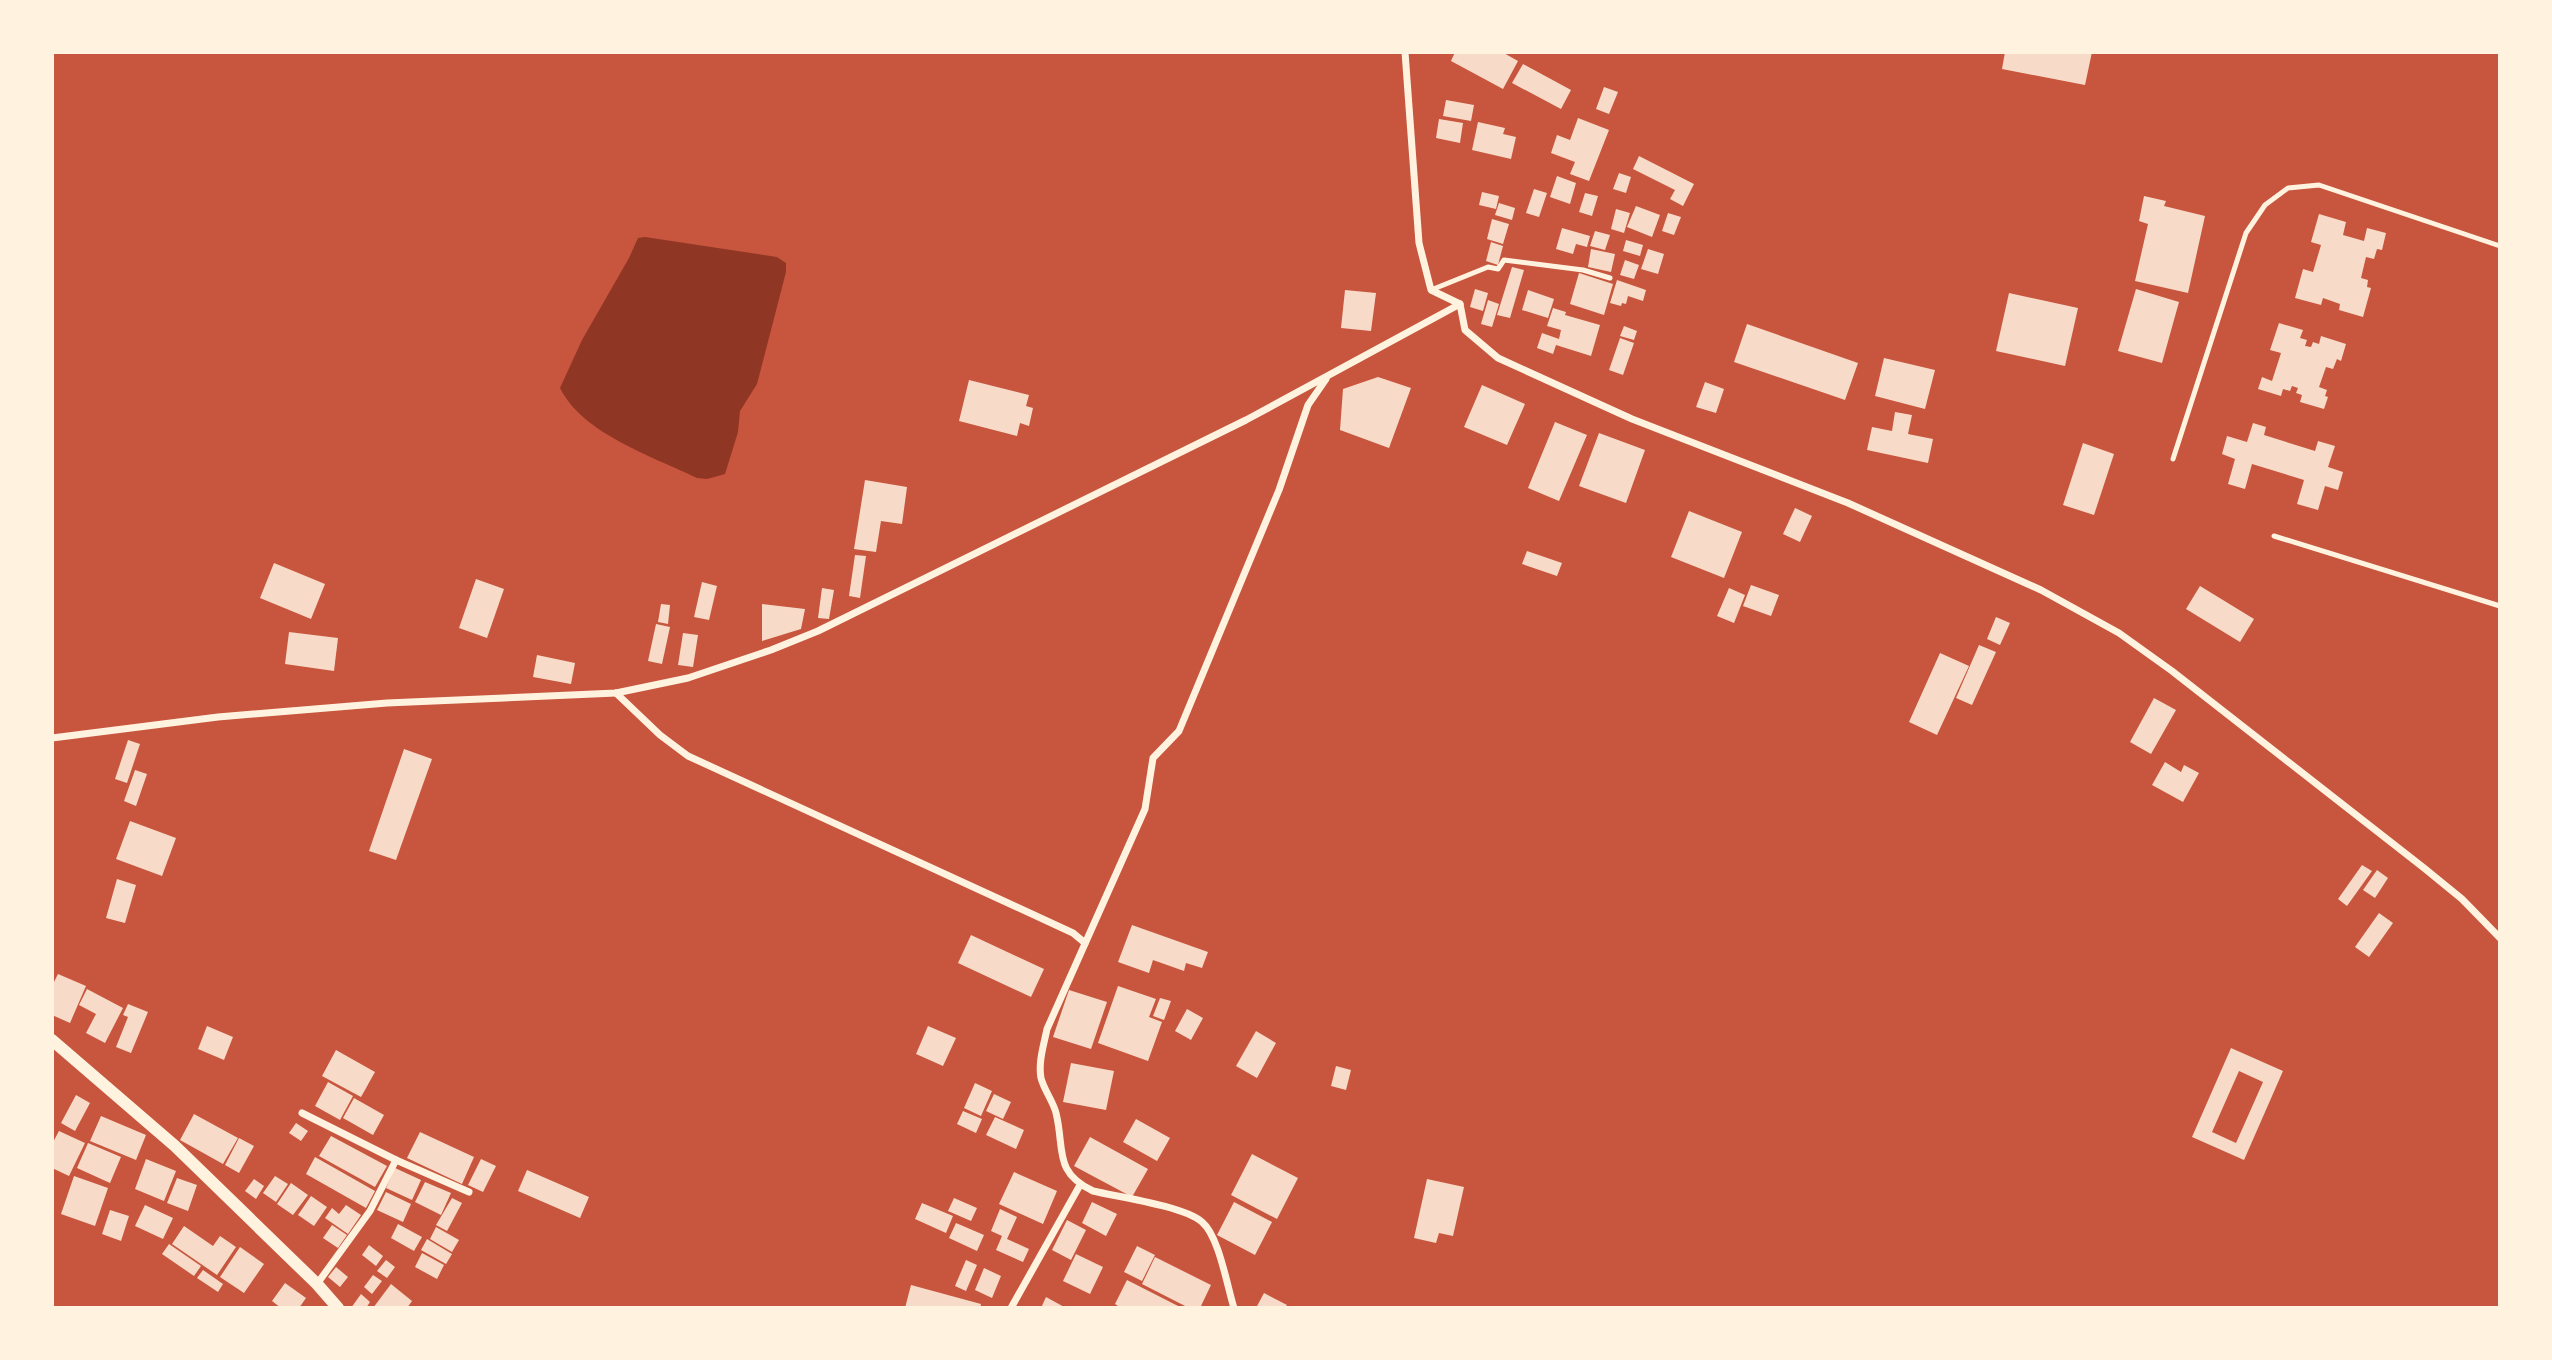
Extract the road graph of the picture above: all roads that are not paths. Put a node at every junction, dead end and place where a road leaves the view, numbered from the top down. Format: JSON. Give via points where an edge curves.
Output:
{"nodes":[{"id":1,"x":1405,"y":52,"type":"edge"},
{"id":2,"x":2500,"y":246,"type":"edge"},
{"id":3,"x":1610,"y":278,"type":"dead end"},
{"id":4,"x":1431,"y":290,"type":"junction"},
{"id":5,"x":1460,"y":304,"type":"junction"},
{"id":6,"x":1329,"y":376,"type":"junction"},
{"id":7,"x":2173,"y":459,"type":"dead end"},
{"id":8,"x":2274,"y":536,"type":"dead end"},
{"id":9,"x":2500,"y":606,"type":"edge"},
{"id":10,"x":616,"y":693,"type":"junction"},
{"id":11,"x":52,"y":738,"type":"edge"},
{"id":12,"x":2500,"y":937,"type":"edge"},
{"id":13,"x":1086,"y":943,"type":"junction"},
{"id":14,"x":52,"y":1040,"type":"edge"},
{"id":15,"x":302,"y":1113,"type":"dead end"},
{"id":16,"x":397,"y":1160,"type":"junction"},
{"id":17,"x":1080,"y":1185,"type":"junction"},
{"id":18,"x":469,"y":1192,"type":"dead end"},
{"id":19,"x":317,"y":1284,"type":"junction"},
{"id":20,"x":338,"y":1307,"type":"edge"},
{"id":21,"x":1011,"y":1307,"type":"edge"},
{"id":22,"x":1234,"y":1307,"type":"edge"}],
"edges":[{"from":1,"to":4,"type":"street","via":[[1419,243]]},
{"from":2,"to":7,"type":"lane","via":[[2319,185],[2288,188],[2265,205],[2246,233]]},
{"from":3,"to":4,"type":"lane","via":[[1504,260],[1498,269],[1488,267]]},
{"from":4,"to":5,"type":"street"},
{"from":5,"to":6,"type":"street"},
{"from":5,"to":12,"type":"street","via":[[1465,330],[1498,358],[1632,419],[1848,503],[2041,590],[2119,633],[2424,868]]},
{"from":6,"to":10,"type":"street","via":[[818,631],[688,678]]},
{"from":6,"to":13,"type":"street","via":[[1308,405],[1279,490],[1179,731],[1153,758],[1144,809]]},
{"from":8,"to":9,"type":"lane"},
{"from":10,"to":11,"type":"street","via":[[387,703],[218,717]]},
{"from":10,"to":13,"type":"street","via":[[688,756],[1073,933]]},
{"from":13,"to":17,"type":"street","via":[[1047,1029],[1041,1065],[1041,1079],[1056,1112],[1063,1165]]},
{"from":14,"to":19,"type":"street","via":[[174,1146]]},
{"from":15,"to":16,"type":"street"},
{"from":16,"to":18,"type":"street"},
{"from":16,"to":19,"type":"street","via":[[370,1211]]},
{"from":17,"to":21,"type":"street"},
{"from":17,"to":22,"type":"street","via":[[1189,1213],[1204,1223],[1214,1240]]},
{"from":19,"to":20,"type":"street"}]}
